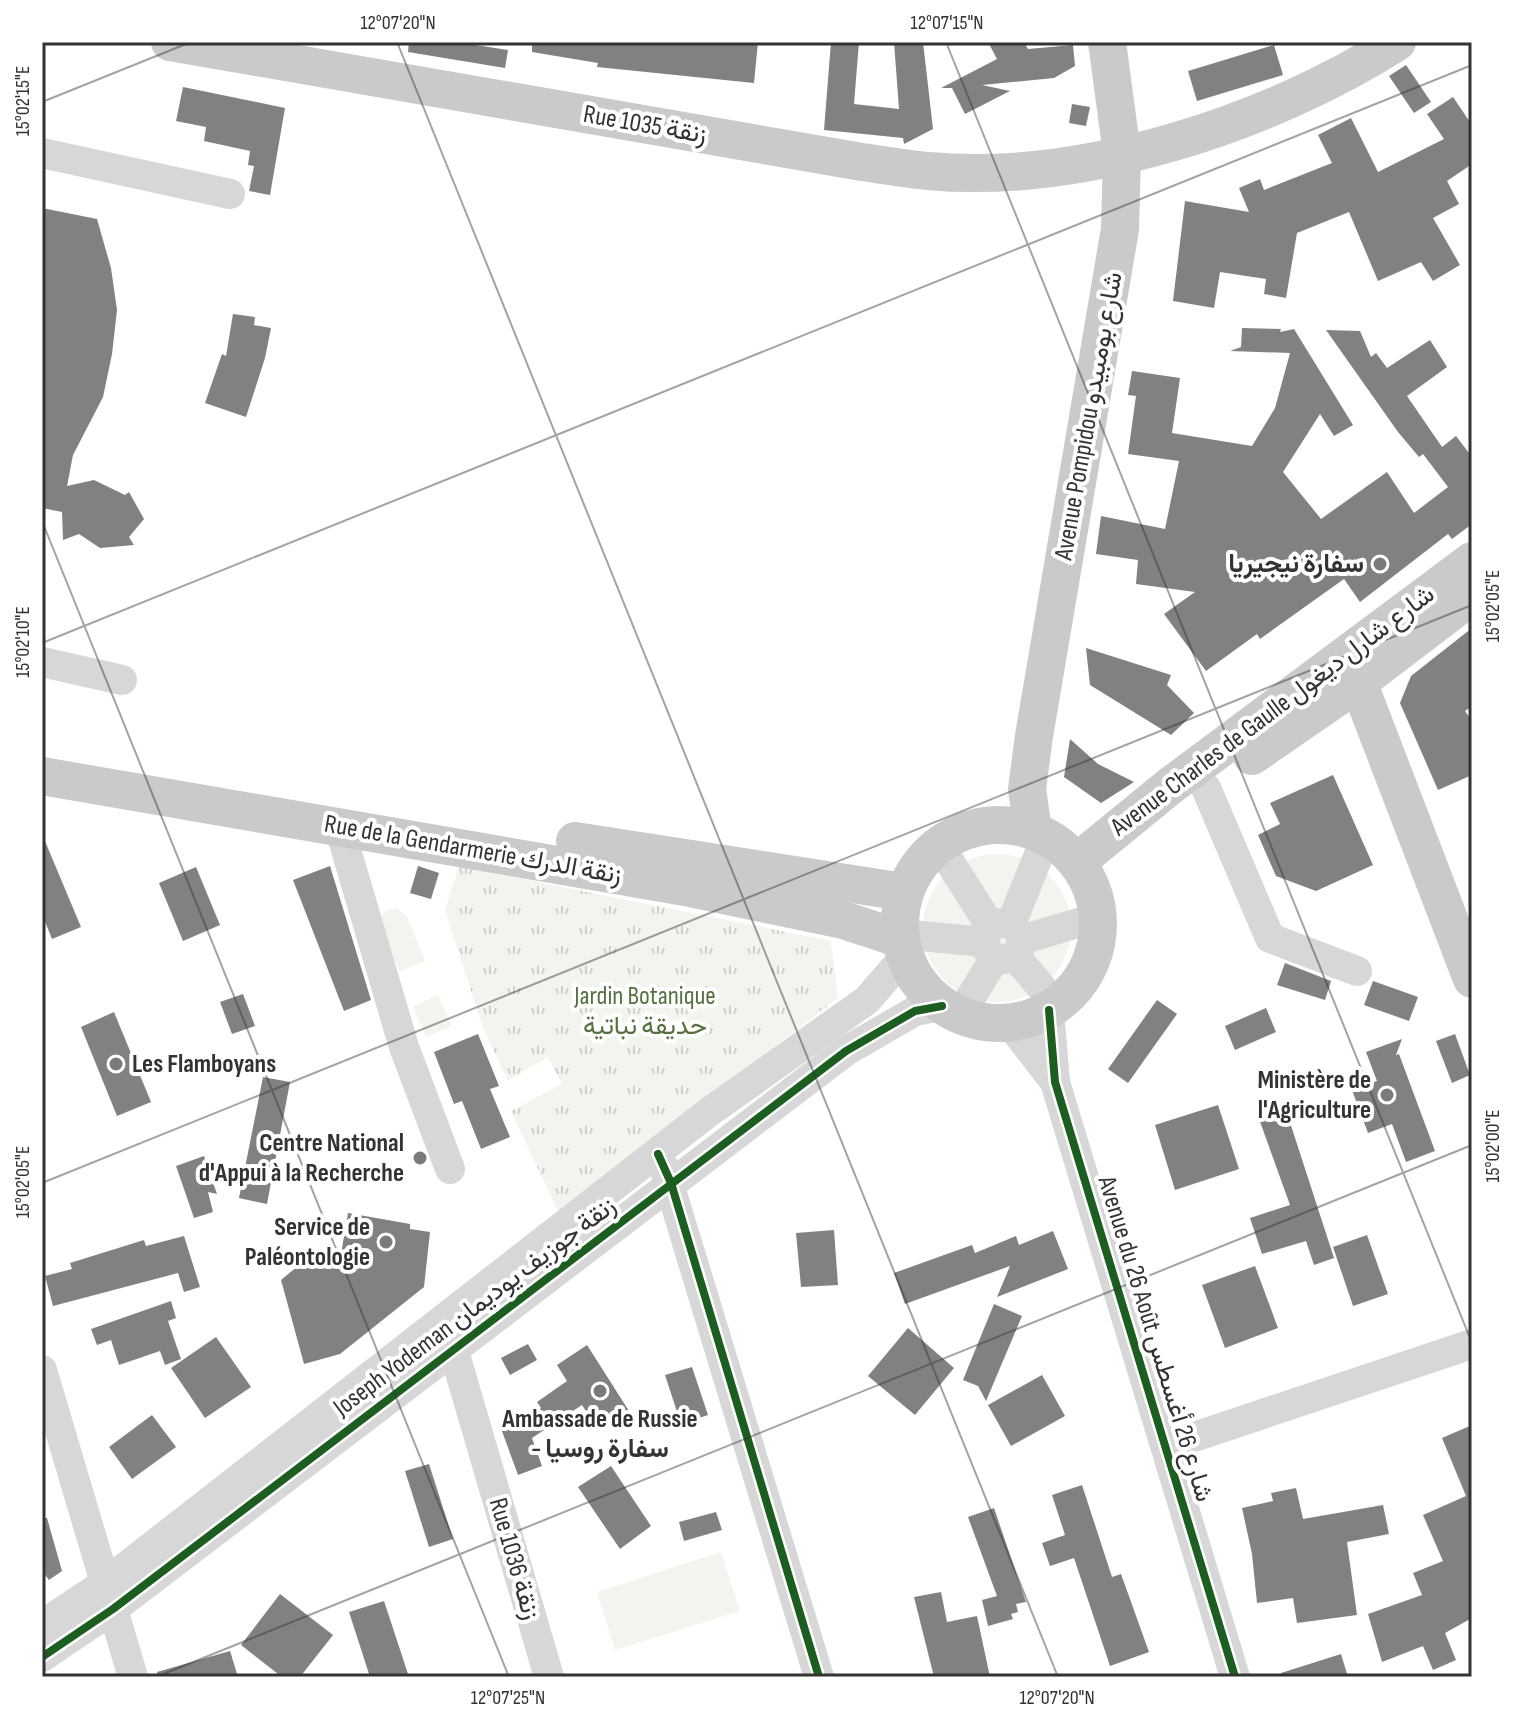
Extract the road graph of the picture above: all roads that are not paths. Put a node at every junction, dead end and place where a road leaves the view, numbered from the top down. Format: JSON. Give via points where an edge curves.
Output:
{"nodes":[{"id":1,"x":170,"y":42,"type":"edge"},
{"id":2,"x":1107,"y":42,"type":"edge"},
{"id":3,"x":1397,"y":42,"type":"edge"},
{"id":4,"x":42,"y":153,"type":"edge"},
{"id":5,"x":1122,"y":154,"type":"junction"},
{"id":6,"x":230,"y":194,"type":"dead end"},
{"id":7,"x":1472,"y":561,"type":"edge"},
{"id":8,"x":1471,"y":599,"type":"edge"},
{"id":9,"x":42,"y":662,"type":"edge"},
{"id":10,"x":1353,"y":668,"type":"junction"},
{"id":11,"x":122,"y":680,"type":"dead end"},
{"id":12,"x":42,"y":753,"type":"edge"},
{"id":13,"x":42,"y":776,"type":"edge"},
{"id":14,"x":1206,"y":788,"type":"junction"},
{"id":15,"x":1027,"y":789,"type":"junction"},
{"id":16,"x":990,"y":825,"type":"junction"},
{"id":17,"x":339,"y":826,"type":"junction"},
{"id":18,"x":1040,"y":834,"type":"junction"},
{"id":19,"x":939,"y":845,"type":"junction"},
{"id":20,"x":1089,"y":890,"type":"junction"},
{"id":21,"x":904,"y":892,"type":"junction"},
{"id":22,"x":1003,"y":941,"type":"junction"},
{"id":23,"x":902,"y":943,"type":"junction"},
{"id":24,"x":1357,"y":971,"type":"dead end"},
{"id":25,"x":1472,"y":979,"type":"edge"},
{"id":26,"x":1053,"y":1008,"type":"junction"},
{"id":27,"x":950,"y":1011,"type":"junction"},
{"id":28,"x":1010,"y":1024,"type":"junction"},
{"id":29,"x":1055,"y":1082,"type":"junction"},
{"id":30,"x":658,"y":1154,"type":"junction"},
{"id":31,"x":450,"y":1169,"type":"dead end"},
{"id":32,"x":671,"y":1183,"type":"junction"},
{"id":33,"x":1472,"y":1344,"type":"edge"},
{"id":34,"x":453,"y":1348,"type":"junction"},
{"id":35,"x":42,"y":1370,"type":"edge"},
{"id":36,"x":1167,"y":1446,"type":"junction"},
{"id":37,"x":109,"y":1596,"type":"junction"},
{"id":38,"x":42,"y":1625,"type":"edge"},
{"id":39,"x":42,"y":1657,"type":"edge"},
{"id":40,"x":133,"y":1677,"type":"edge"},
{"id":41,"x":549,"y":1677,"type":"edge"},
{"id":42,"x":819,"y":1677,"type":"edge"},
{"id":43,"x":1235,"y":1677,"type":"edge"}],
"edges":[{"from":1,"to":5,"type":"main road","name":"Rue 1035 زنقة","via":[[929,172],[1079,164]]},
{"from":2,"to":5,"type":"main road","name":"Avenue Pompidou شارع بومبيدو"},
{"from":3,"to":5,"type":"main road","name":"Rue 1035 زنقة","via":[[1275,104]]},
{"from":4,"to":6,"type":"street"},
{"from":5,"to":15,"type":"main road","name":"Avenue Pompidou شارع بومبيدو","via":[[1120,229],[1108,313]]},
{"from":7,"to":10,"type":"main road","name":"Avenue Charles de Gaulle شارع شارل ديغول"},
{"from":8,"to":10,"type":"main road","name":"Avenue Charles de Gaulle شارع شارل ديغول"},
{"from":9,"to":11,"type":"street"},
{"from":10,"to":14,"type":"main road","name":"Avenue Charles de Gaulle شارع شارل ديغول"},
{"from":10,"to":20,"type":"main road","name":"Avenue Charles de Gaulle شارع شارل ديغول","via":[[1170,786]]},
{"from":10,"to":25,"type":"main road"},
{"from":12,"to":21,"type":"main road","name":"Rue de la Gendarmerie زنقة الدرك"},
{"from":13,"to":17,"type":"main road","name":"Rue de la Gendarmerie زنقة الدرك"},
{"from":14,"to":20,"type":"main road","name":"Avenue Charles de Gaulle شارع شارل ديغول","via":[[1123,848]]},
{"from":14,"to":24,"type":"street","via":[[1270,938]]},
{"from":15,"to":16,"type":"main road"},
{"from":15,"to":18,"type":"main road","name":"Avenue Pompidou شارع بومبيدو"},
{"from":16,"to":18,"type":"main road"},
{"from":16,"to":19,"type":"main road"},
{"from":17,"to":23,"type":"main road","name":"Rue de la Gendarmerie زنقة الدرك","via":[[700,890],[843,920]]},
{"from":17,"to":31,"type":"street","via":[[404,1047]]},
{"from":18,"to":20,"type":"main road"},
{"from":18,"to":22,"type":"street"},
{"from":19,"to":21,"type":"main road","via":[[922,860]]},
{"from":19,"to":22,"type":"street"},
{"from":20,"to":22,"type":"street"},
{"from":20,"to":26,"type":"main road","via":[[1098,938],[1084,976]]},
{"from":21,"to":23,"type":"main road"},
{"from":22,"to":23,"type":"street"},
{"from":22,"to":26,"type":"street"},
{"from":22,"to":27,"type":"street"},
{"from":23,"to":27,"type":"main road","via":[[919,984]]},
{"from":23,"to":30,"type":"street","name":"Joseph Yodeman زنقة جوزيف يوديمان","via":[[867,1000]]},
{"from":26,"to":28,"type":"main road"},
{"from":26,"to":29,"type":"street","name":"Avenue du 26 Août شارع 26 أغسطس"},
{"from":27,"to":28,"type":"main road","via":[[984,1023]]},
{"from":27,"to":32,"type":"street","name":"Joseph Yodeman زنقة جوزيف يوديمان","via":[[915,1011],[846,1051]]},
{"from":28,"to":29,"type":"street","name":"Avenue du 26 Août شارع 26 أغسطس"},
{"from":29,"to":36,"type":"street","name":"Avenue du 26 Août شارع 26 أغسطس"},
{"from":30,"to":32,"type":"street"},
{"from":30,"to":37,"type":"street","name":"Joseph Yodeman زنقة جوزيف يوديمان"},
{"from":32,"to":34,"type":"street","name":"Joseph Yodeman زنقة جوزيف يوديمان"},
{"from":32,"to":42,"type":"street"},
{"from":33,"to":36,"type":"street"},
{"from":34,"to":37,"type":"street","name":"Joseph Yodeman زنقة جوزيف يوديمان"},
{"from":34,"to":41,"type":"street","name":"Rue 1036 زنقة"},
{"from":35,"to":37,"type":"street"},
{"from":36,"to":43,"type":"street","name":"Avenue du 26 Août شارع 26 أغسطس"},
{"from":37,"to":38,"type":"street","name":"Joseph Yodeman زنقة جوزيف يوديمان"},
{"from":37,"to":39,"type":"street","name":"Joseph Yodeman زنقة جوزيف يوديمان"},
{"from":37,"to":40,"type":"street"}]}
